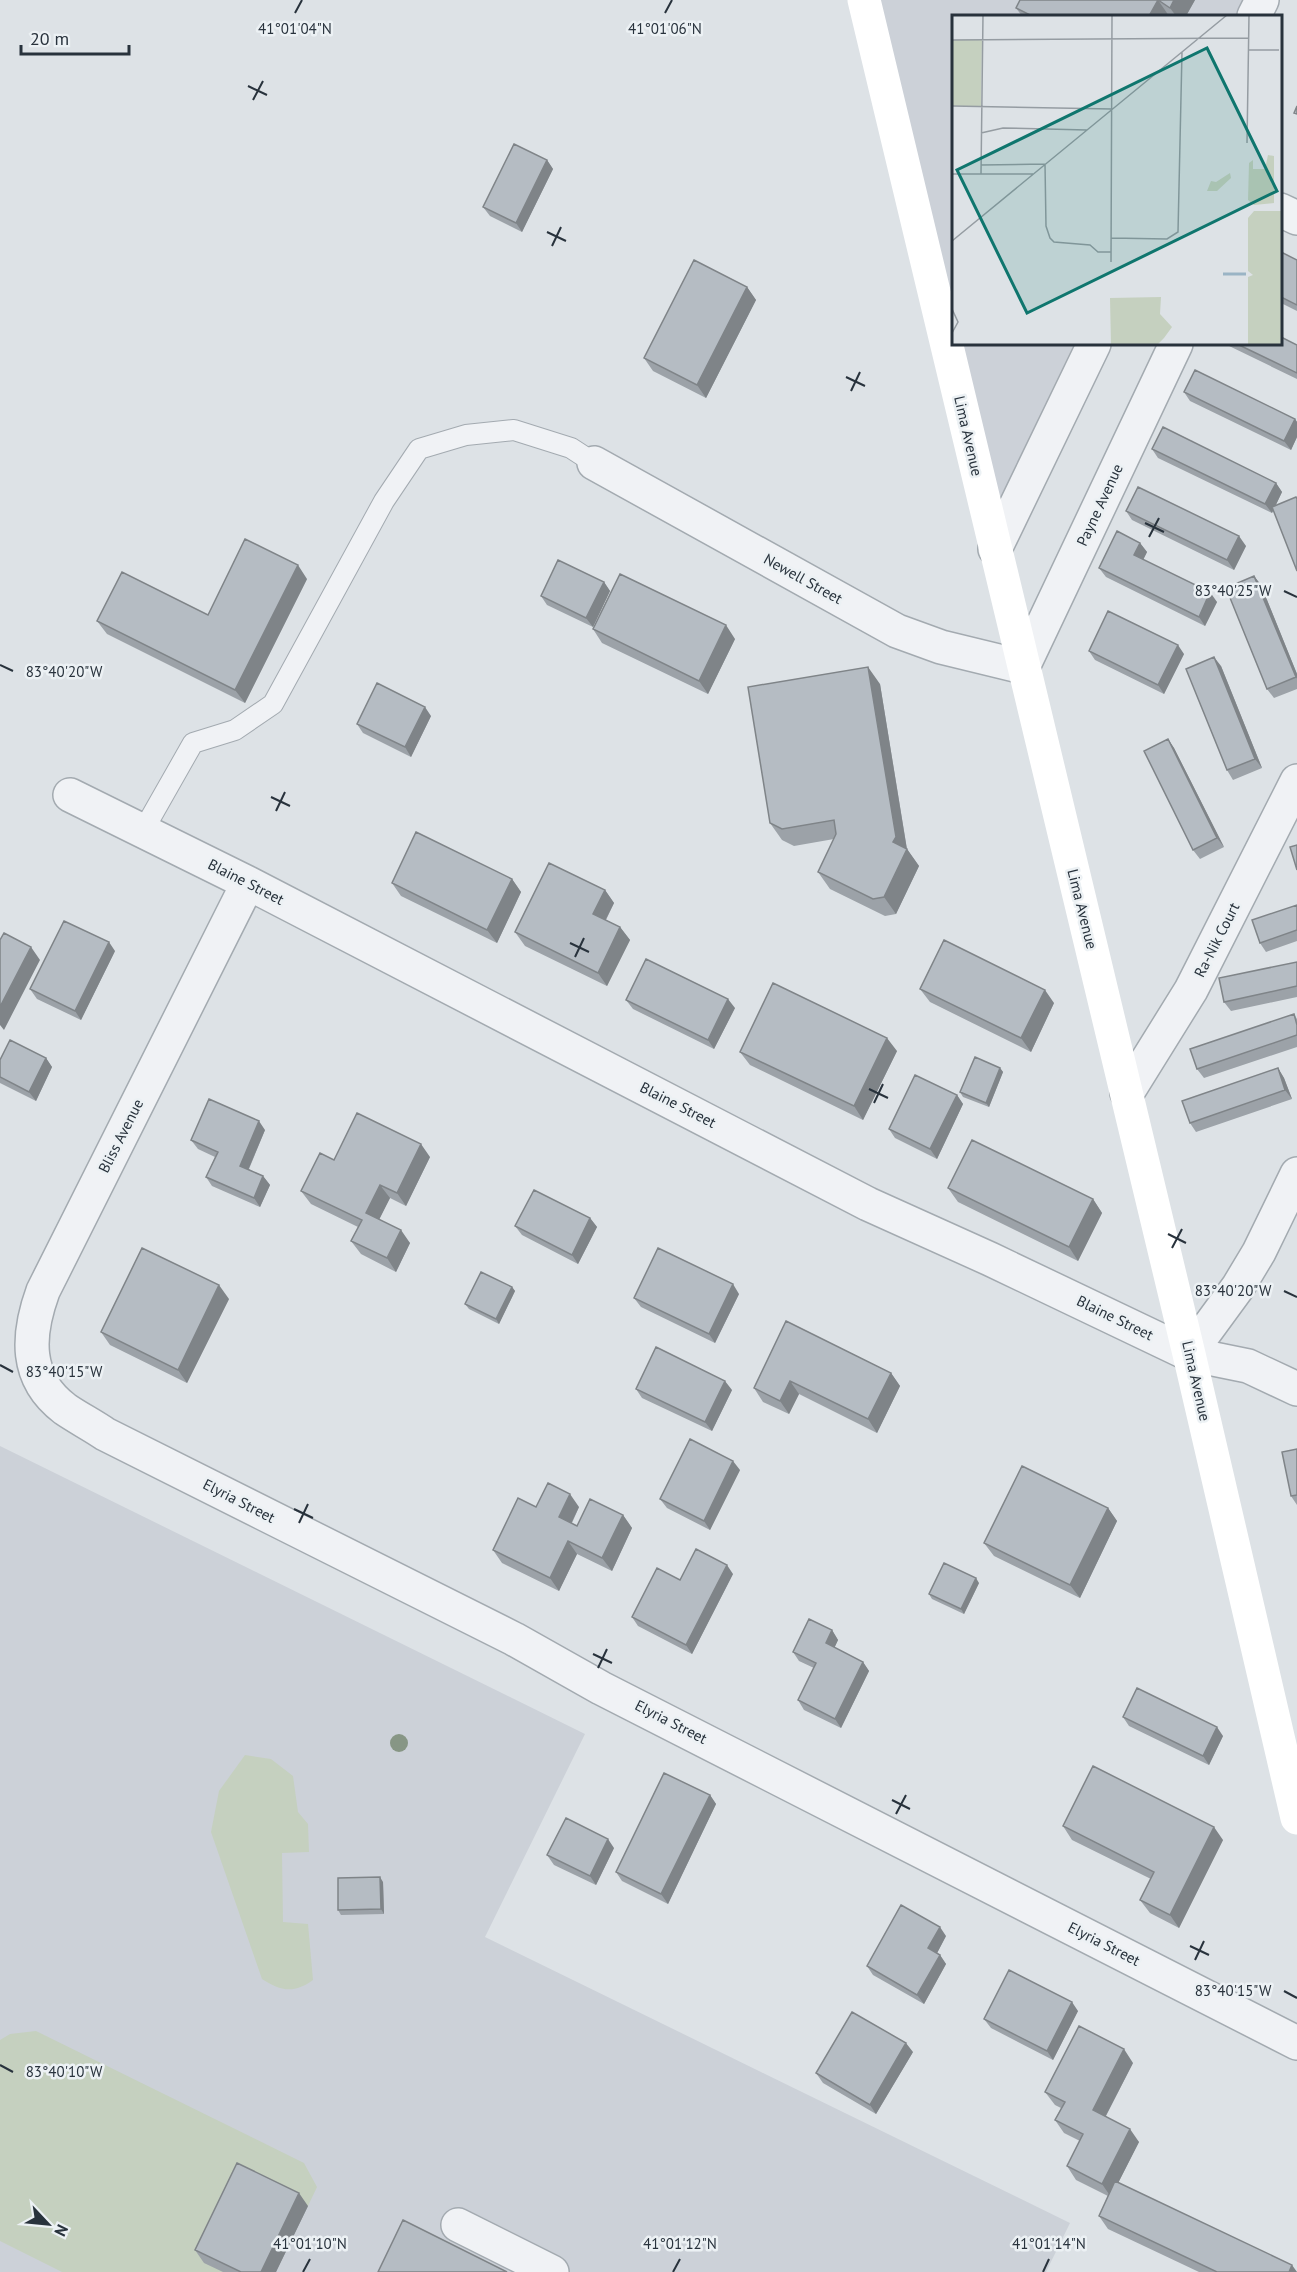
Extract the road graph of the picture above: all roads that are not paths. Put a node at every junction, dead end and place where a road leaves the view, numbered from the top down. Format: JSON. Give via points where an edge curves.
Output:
{"nodes":[{"id":1,"x":864,"y":0,"type":"edge"},
{"id":2,"x":1262,"y":0,"type":"edge"},
{"id":3,"x":1254,"y":15,"type":"edge"},
{"id":4,"x":1282,"y":210,"type":"edge"},
{"id":5,"x":1297,"y":218,"type":"edge"},
{"id":6,"x":1094,"y":345,"type":"edge"},
{"id":7,"x":1176,"y":345,"type":"edge"},
{"id":8,"x":594,"y":463,"type":"joint"},
{"id":9,"x":995,"y":549,"type":"junction"},
{"id":10,"x":1023,"y":667,"type":"junction"},
{"id":11,"x":1297,"y":781,"type":"edge"},
{"id":12,"x":70,"y":795,"type":"dead end"},
{"id":13,"x":143,"y":831,"type":"junction"},
{"id":14,"x":248,"y":883,"type":"junction"},
{"id":15,"x":1127,"y":1093,"type":"junction"},
{"id":16,"x":1297,"y":1174,"type":"edge"},
{"id":17,"x":1189,"y":1354,"type":"junction"},
{"id":18,"x":1297,"y":1389,"type":"edge"},
{"id":19,"x":50,"y":1395,"type":"joint"},
{"id":20,"x":1297,"y":1818,"type":"edge"},
{"id":21,"x":1297,"y":2043,"type":"edge"},
{"id":22,"x":458,"y":2225,"type":"dead end"},
{"id":23,"x":552,"y":2272,"type":"edge"}],
"edges":[{"from":1,"to":9,"type":"street","name":"Lima Avenue"},
{"from":2,"to":3,"type":"street"},
{"from":4,"to":5,"type":"street"},
{"from":6,"to":9,"type":"street"},
{"from":7,"to":10,"type":"street","name":"Payne Avenue"},
{"from":8,"to":10,"type":"street","name":"Newell Street","via":[[897,631],[941,647]]},
{"from":8,"to":13,"type":"lane","via":[[571,448],[514,430],[466,435],[419,449],[384,501],[273,704],[236,730],[193,743]]},
{"from":9,"to":10,"type":"street","name":"Lima Avenue"},
{"from":10,"to":15,"type":"street","name":"Lima Avenue"},
{"from":11,"to":15,"type":"street","name":"Ra-Nik Court","via":[[1191,990]]},
{"from":12,"to":13,"type":"street","name":"Blaine Street"},
{"from":13,"to":14,"type":"street","name":"Blaine Street"},
{"from":14,"to":17,"type":"street","name":"Blaine Street","via":[[868,1204]]},
{"from":14,"to":19,"type":"street","name":"Bliss Avenue","via":[[43,1291],[33,1317],[30,1344],[36,1371]]},
{"from":15,"to":17,"type":"street","name":"Lima Avenue"},
{"from":16,"to":17,"type":"street","via":[[1238,1287]]},
{"from":17,"to":18,"type":"street","name":"Blaine Street","via":[[1248,1366]]},
{"from":17,"to":20,"type":"street","name":"Lima Avenue"},
{"from":19,"to":21,"type":"street","name":"Elyria Street","via":[[105,1434],[514,1639],[601,1688]]},
{"from":22,"to":23,"type":"street"}]}
